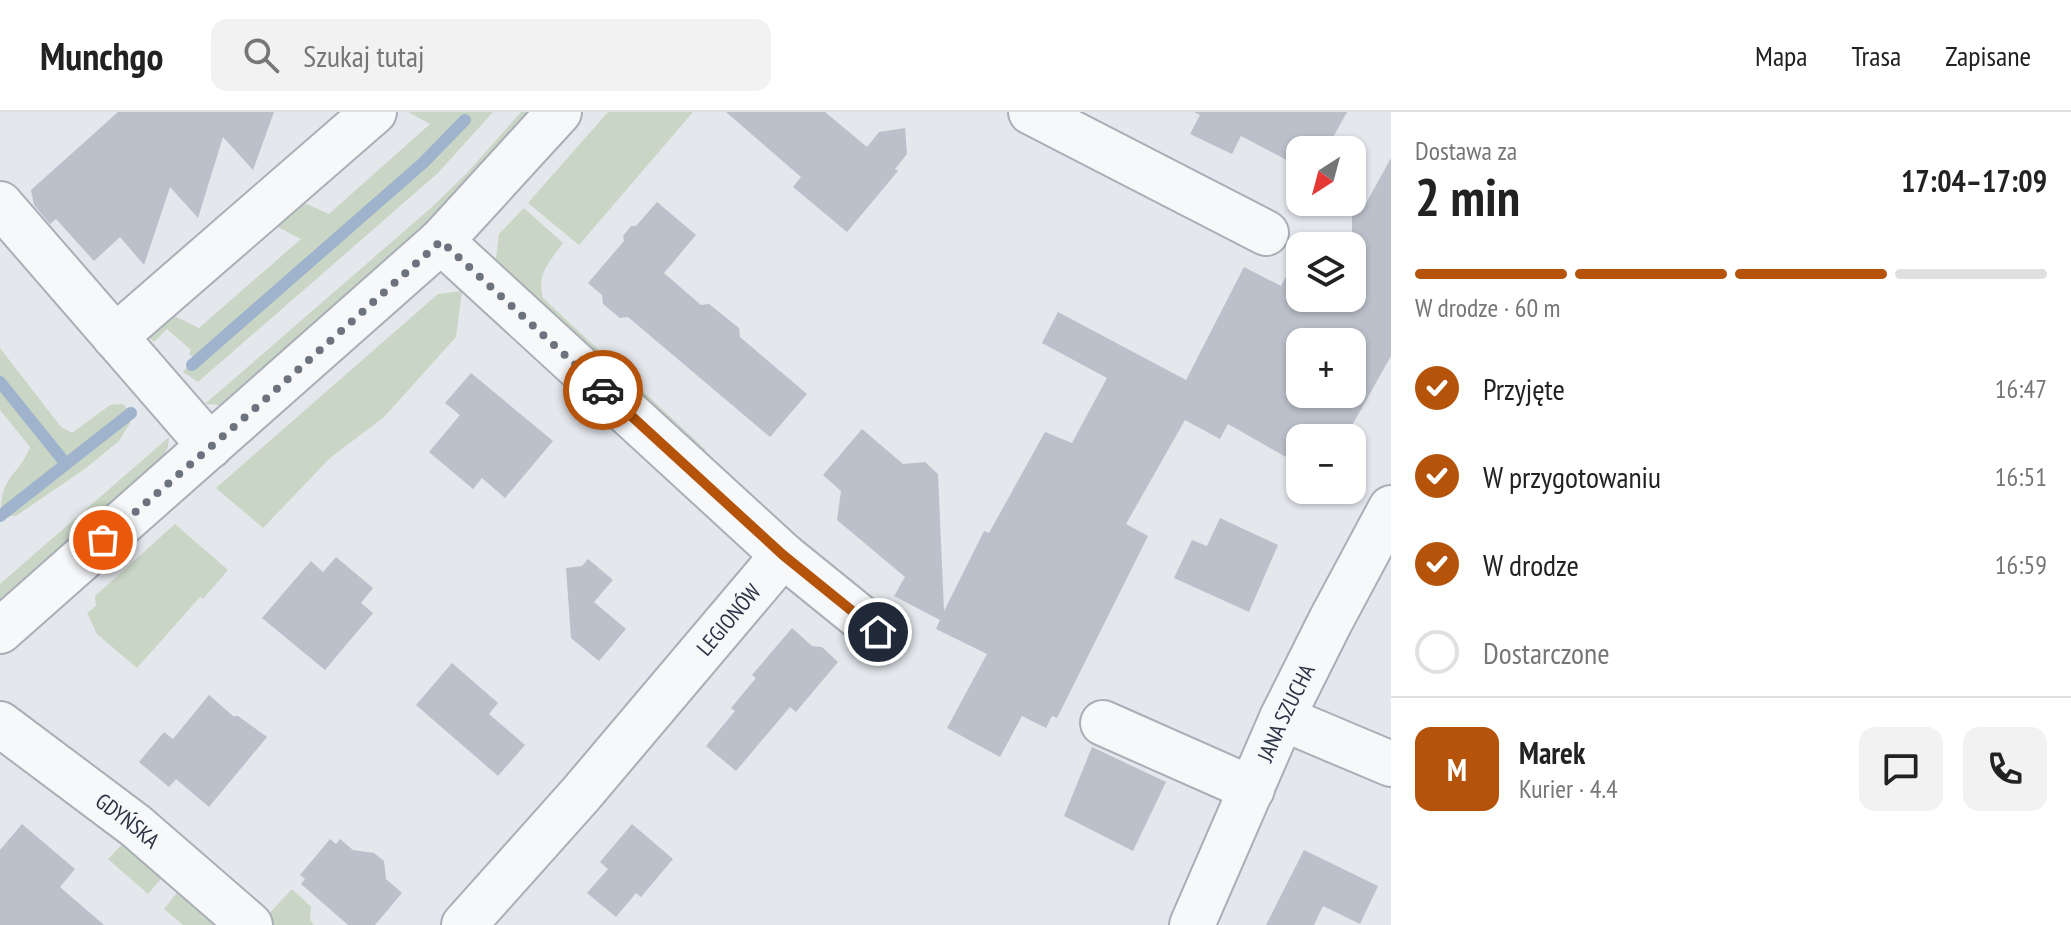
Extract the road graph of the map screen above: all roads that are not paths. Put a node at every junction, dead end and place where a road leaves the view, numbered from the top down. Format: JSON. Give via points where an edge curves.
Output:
{"nodes":[{"id":1,"x":374,"y":112,"type":"edge"},
{"id":2,"x":559,"y":112,"type":"edge"},
{"id":3,"x":1031,"y":112,"type":"edge"},
{"id":4,"x":0,"y":204,"type":"edge"},
{"id":5,"x":1266,"y":233,"type":"dead end"},
{"id":6,"x":441,"y":241,"type":"junction"},
{"id":7,"x":115,"y":337,"type":"junction"},
{"id":8,"x":210,"y":446,"type":"junction"},
{"id":9,"x":1391,"y":508,"type":"edge"},
{"id":10,"x":783,"y":555,"type":"junction"},
{"id":11,"x":0,"y":631,"type":"edge"},
{"id":12,"x":878,"y":632,"type":"dead end"},
{"id":13,"x":1282,"y":718,"type":"junction"},
{"id":14,"x":1103,"y":723,"type":"dead end"},
{"id":15,"x":0,"y":724,"type":"edge"},
{"id":16,"x":1391,"y":764,"type":"edge"},
{"id":17,"x":1252,"y":789,"type":"junction"},
{"id":18,"x":250,"y":925,"type":"edge"},
{"id":19,"x":464,"y":925,"type":"edge"},
{"id":20,"x":1192,"y":925,"type":"edge"}],
"edges":[{"from":1,"to":7,"type":"street"},
{"from":2,"to":6,"type":"street"},
{"from":3,"to":5,"type":"street"},
{"from":4,"to":7,"type":"street"},
{"from":6,"to":8,"type":"street"},
{"from":6,"to":10,"type":"street"},
{"from":7,"to":8,"type":"street"},
{"from":8,"to":11,"type":"street"},
{"from":9,"to":13,"type":"street","name":"JANA SZUCHA"},
{"from":10,"to":12,"type":"street"},
{"from":10,"to":19,"type":"street","name":"LEGIONÓW"},
{"from":13,"to":16,"type":"street"},
{"from":13,"to":17,"type":"street","name":"JANA SZUCHA"},
{"from":14,"to":17,"type":"street"},
{"from":15,"to":18,"type":"street","name":"GDYŃSKA","via":[[136,826]]},
{"from":17,"to":20,"type":"street","name":"JANA SZUCHA"}]}
